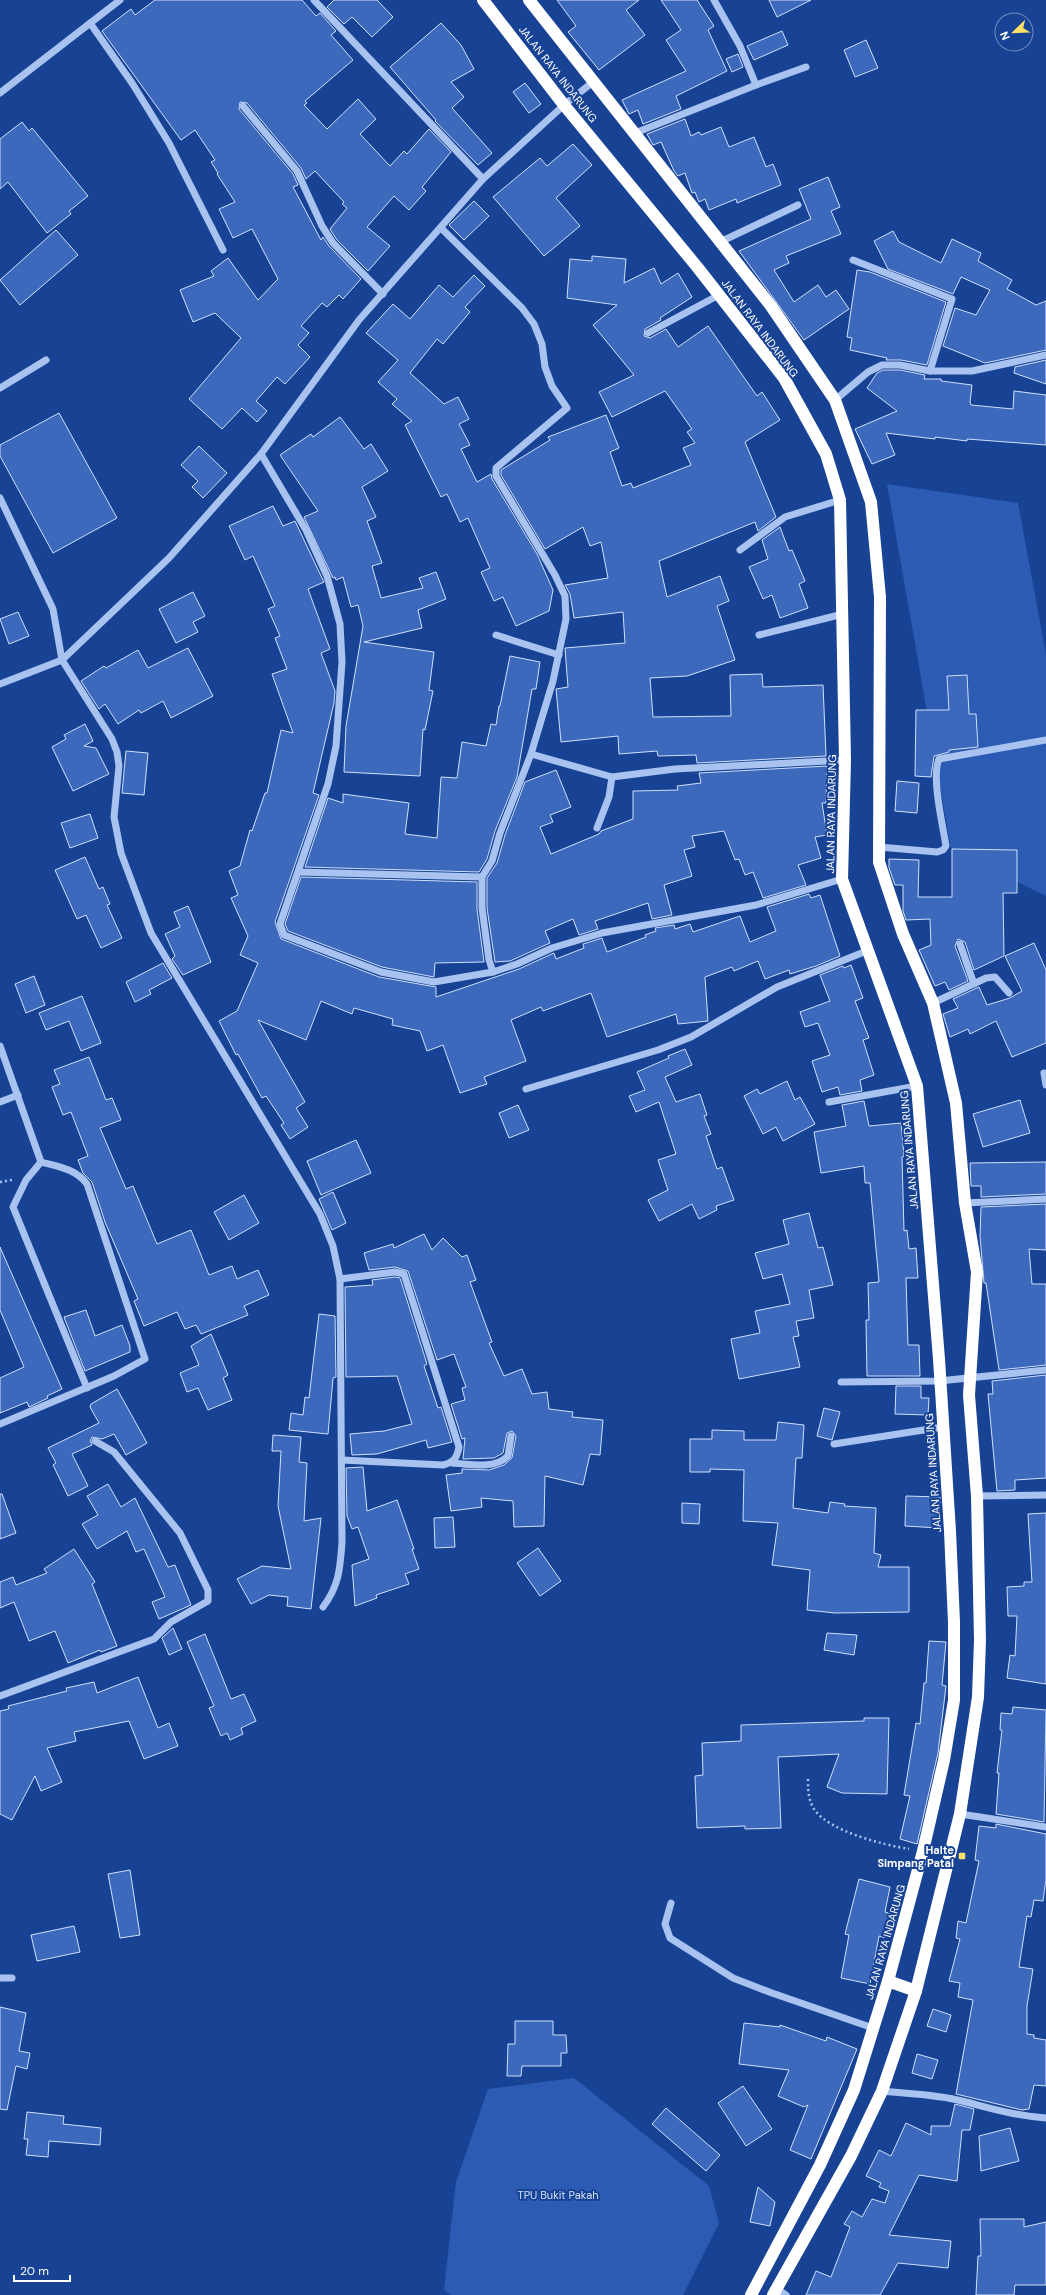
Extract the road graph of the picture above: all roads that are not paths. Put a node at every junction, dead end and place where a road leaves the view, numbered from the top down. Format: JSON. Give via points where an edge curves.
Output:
{"nodes":[{"id":1,"x":120,"y":0,"type":"edge"},
{"id":2,"x":314,"y":0,"type":"edge"},
{"id":3,"x":483,"y":0,"type":"edge"},
{"id":4,"x":529,"y":0,"type":"edge"},
{"id":5,"x":714,"y":0,"type":"edge"},
{"id":6,"x":90,"y":23,"type":"junction"},
{"id":7,"x":806,"y":67,"type":"dead end"},
{"id":8,"x":593,"y":82,"type":"junction"},
{"id":9,"x":756,"y":85,"type":"junction"},
{"id":10,"x":0,"y":93,"type":"edge"},
{"id":11,"x":564,"y":105,"type":"junction"},
{"id":12,"x":243,"y":106,"type":"dead end"},
{"id":13,"x":635,"y":133,"type":"junction"},
{"id":14,"x":483,"y":180,"type":"junction"},
{"id":15,"x":798,"y":205,"type":"dead end"},
{"id":16,"x":442,"y":228,"type":"junction"},
{"id":17,"x":720,"y":242,"type":"junction"},
{"id":18,"x":223,"y":250,"type":"dead end"},
{"id":19,"x":852,"y":260,"type":"dead end"},
{"id":20,"x":383,"y":294,"type":"junction"},
{"id":21,"x":719,"y":295,"type":"junction"},
{"id":22,"x":648,"y":333,"type":"dead end"},
{"id":23,"x":1046,"y":355,"type":"edge"},
{"id":24,"x":46,"y":360,"type":"dead end"},
{"id":25,"x":930,"y":371,"type":"junction"},
{"id":26,"x":0,"y":388,"type":"edge"},
{"id":27,"x":835,"y":400,"type":"junction"},
{"id":28,"x":260,"y":454,"type":"junction"},
{"id":29,"x":0,"y":498,"type":"edge"},
{"id":30,"x":840,"y":500,"type":"junction"},
{"id":31,"x":740,"y":550,"type":"dead end"},
{"id":32,"x":843,"y":614,"type":"junction"},
{"id":33,"x":496,"y":635,"type":"dead end"},
{"id":34,"x":759,"y":635,"type":"dead end"},
{"id":35,"x":559,"y":655,"type":"junction"},
{"id":36,"x":62,"y":660,"type":"junction"},
{"id":37,"x":0,"y":684,"type":"edge"},
{"id":38,"x":1046,"y":740,"type":"edge"},
{"id":39,"x":532,"y":754,"type":"junction"},
{"id":40,"x":845,"y":760,"type":"junction"},
{"id":41,"x":612,"y":777,"type":"junction"},
{"id":42,"x":597,"y":828,"type":"dead end"},
{"id":43,"x":879,"y":847,"type":"junction"},
{"id":44,"x":299,"y":872,"type":"junction"},
{"id":45,"x":482,"y":877,"type":"junction"},
{"id":46,"x":842,"y":879,"type":"junction"},
{"id":47,"x":960,"y":944,"type":"dead end"},
{"id":48,"x":869,"y":950,"type":"junction"},
{"id":49,"x":493,"y":972,"type":"junction"},
{"id":50,"x":974,"y":984,"type":"junction"},
{"id":51,"x":1009,"y":993,"type":"dead end"},
{"id":52,"x":933,"y":1003,"type":"junction"},
{"id":53,"x":0,"y":1046,"type":"edge"},
{"id":54,"x":1044,"y":1073,"type":"dead end"},
{"id":55,"x":1046,"y":1085,"type":"edge"},
{"id":56,"x":917,"y":1086,"type":"junction"},
{"id":57,"x":526,"y":1089,"type":"dead end"},
{"id":58,"x":18,"y":1095,"type":"junction"},
{"id":59,"x":0,"y":1102,"type":"edge"},
{"id":60,"x":829,"y":1102,"type":"dead end"},
{"id":61,"x":41,"y":1162,"type":"junction"},
{"id":62,"x":1046,"y":1199,"type":"edge"},
{"id":63,"x":965,"y":1203,"type":"junction"},
{"id":64,"x":340,"y":1279,"type":"junction"},
{"id":65,"x":1046,"y":1370,"type":"edge"},
{"id":66,"x":970,"y":1376,"type":"junction"},
{"id":67,"x":939,"y":1381,"type":"junction"},
{"id":68,"x":841,"y":1382,"type":"dead end"},
{"id":69,"x":87,"y":1388,"type":"junction"},
{"id":70,"x":0,"y":1424,"type":"edge"},
{"id":71,"x":943,"y":1427,"type":"junction"},
{"id":72,"x":511,"y":1436,"type":"dead end"},
{"id":73,"x":95,"y":1441,"type":"dead end"},
{"id":74,"x":834,"y":1444,"type":"dead end"},
{"id":75,"x":342,"y":1460,"type":"junction"},
{"id":76,"x":452,"y":1463,"type":"junction"},
{"id":77,"x":1046,"y":1495,"type":"edge"},
{"id":78,"x":977,"y":1496,"type":"junction"},
{"id":79,"x":323,"y":1607,"type":"dead end"},
{"id":80,"x":0,"y":1696,"type":"edge"},
{"id":81,"x":960,"y":1814,"type":"junction"},
{"id":82,"x":1046,"y":1827,"type":"edge"},
{"id":83,"x":671,"y":1903,"type":"dead end"},
{"id":84,"x":0,"y":1978,"type":"edge"},
{"id":85,"x":12,"y":1978,"type":"dead end"},
{"id":86,"x":888,"y":1981,"type":"junction"},
{"id":87,"x":916,"y":1991,"type":"junction"},
{"id":88,"x":873,"y":2028,"type":"junction"},
{"id":89,"x":882,"y":2091,"type":"junction"},
{"id":90,"x":1046,"y":2118,"type":"edge"},
{"id":91,"x":774,"y":2292,"type":"edge"},
{"id":92,"x":751,"y":2295,"type":"edge"},
{"id":93,"x":786,"y":2295,"type":"edge"}],
"edges":[{"from":1,"to":6,"type":"street"},
{"from":2,"to":14,"type":"street"},
{"from":3,"to":11,"type":"highway","name":"JALAN RAYA INDARUNG"},
{"from":4,"to":8,"type":"highway","name":"JALAN RAYA INDARUNG"},
{"from":5,"to":9,"type":"street","via":[[740,46]]},
{"from":6,"to":10,"type":"street"},
{"from":6,"to":18,"type":"street","via":[[132,83],[169,143]]},
{"from":7,"to":9,"type":"street"},
{"from":8,"to":11,"type":"street"},
{"from":8,"to":13,"type":"highway","name":"JALAN RAYA INDARUNG"},
{"from":9,"to":13,"type":"street"},
{"from":11,"to":14,"type":"street"},
{"from":11,"to":21,"type":"highway","name":"JALAN RAYA INDARUNG"},
{"from":12,"to":20,"type":"street","via":[[297,171],[322,226],[333,243]]},
{"from":13,"to":17,"type":"highway","name":"JALAN RAYA INDARUNG"},
{"from":14,"to":16,"type":"street"},
{"from":15,"to":17,"type":"street"},
{"from":16,"to":20,"type":"street"},
{"from":16,"to":35,"type":"street","via":[[534,324],[542,344],[545,367],[552,386],[567,408],[496,468],[496,476],[565,596],[566,619]]},
{"from":17,"to":27,"type":"highway","name":"JALAN RAYA INDARUNG","via":[[771,306]]},
{"from":19,"to":25,"type":"street","via":[[952,299]]},
{"from":20,"to":28,"type":"street","via":[[359,320]]},
{"from":21,"to":22,"type":"street"},
{"from":21,"to":30,"type":"highway","name":"JALAN RAYA INDARUNG","via":[[784,378],[826,454]]},
{"from":23,"to":25,"type":"street","via":[[972,371]]},
{"from":24,"to":26,"type":"street"},
{"from":25,"to":27,"type":"street","via":[[900,365],[882,365],[868,372]]},
{"from":27,"to":43,"type":"highway","name":"JALAN RAYA INDARUNG","via":[[871,502],[880,597]]},
{"from":28,"to":36,"type":"street","via":[[169,558]]},
{"from":28,"to":44,"type":"street","via":[[306,530],[327,576],[340,624],[342,662],[336,746],[328,784]]},
{"from":29,"to":36,"type":"street","via":[[52,609]]},
{"from":30,"to":31,"type":"street","via":[[784,517]]},
{"from":30,"to":32,"type":"highway","name":"JALAN RAYA INDARUNG"},
{"from":32,"to":34,"type":"street"},
{"from":32,"to":40,"type":"highway","name":"JALAN RAYA INDARUNG"},
{"from":33,"to":35,"type":"street"},
{"from":35,"to":39,"type":"street"},
{"from":36,"to":37,"type":"street"},
{"from":36,"to":64,"type":"street","via":[[112,739],[117,752],[118,787],[114,817],[121,853],[151,933],[320,1214],[333,1246]]},
{"from":38,"to":43,"type":"street","via":[[939,759],[937,789],[946,846],[938,852]]},
{"from":39,"to":41,"type":"street"},
{"from":39,"to":45,"type":"street","via":[[500,833],[492,861]]},
{"from":40,"to":41,"type":"street","via":[[675,770]]},
{"from":40,"to":46,"type":"highway","name":"JALAN RAYA INDARUNG"},
{"from":41,"to":42,"type":"street","via":[[609,797]]},
{"from":43,"to":52,"type":"highway","name":"JALAN RAYA INDARUNG","via":[[879,862],[903,934]]},
{"from":44,"to":45,"type":"street"},
{"from":44,"to":49,"type":"street","via":[[280,924],[284,935],[381,972],[434,982]]},
{"from":45,"to":49,"type":"street","via":[[482,908]]},
{"from":46,"to":48,"type":"highway","name":"JALAN RAYA INDARUNG"},
{"from":46,"to":49,"type":"street","via":[[756,905],[602,933],[552,948]]},
{"from":47,"to":50,"type":"street"},
{"from":48,"to":56,"type":"highway","name":"JALAN RAYA INDARUNG"},
{"from":48,"to":57,"type":"street","via":[[777,987],[691,1037],[658,1050]]},
{"from":50,"to":51,"type":"street","via":[[986,978],[995,978]]},
{"from":50,"to":52,"type":"street"},
{"from":52,"to":63,"type":"highway","name":"JALAN RAYA INDARUNG","via":[[956,1103]]},
{"from":53,"to":58,"type":"street"},
{"from":54,"to":55,"type":"street"},
{"from":56,"to":60,"type":"street"},
{"from":56,"to":67,"type":"highway","name":"JALAN RAYA INDARUNG"},
{"from":58,"to":59,"type":"street"},
{"from":58,"to":61,"type":"street"},
{"from":61,"to":69,"type":"street","via":[[26,1180],[13,1207]]},
{"from":61,"to":69,"type":"street","via":[[73,1171],[87,1184],[146,1355],[144,1361]]},
{"from":62,"to":63,"type":"street"},
{"from":63,"to":66,"type":"highway","name":"JALAN RAYA INDARUNG","via":[[978,1272]]},
{"from":64,"to":75,"type":"street"},
{"from":64,"to":76,"type":"street","via":[[395,1272],[404,1274],[459,1447],[458,1456]]},
{"from":65,"to":66,"type":"street"},
{"from":66,"to":67,"type":"street"},
{"from":66,"to":78,"type":"highway","name":"JALAN RAYA INDARUNG"},
{"from":67,"to":68,"type":"street"},
{"from":67,"to":71,"type":"highway","name":"JALAN RAYA INDARUNG"},
{"from":69,"to":70,"type":"street"},
{"from":71,"to":74,"type":"street"},
{"from":71,"to":86,"type":"highway","name":"JALAN RAYA INDARUNG","via":[[954,1622],[954,1700],[944,1760],[923,1851]]},
{"from":72,"to":76,"type":"street","via":[[508,1456],[497,1463]]},
{"from":73,"to":80,"type":"street","via":[[114,1452],[180,1533],[208,1590],[208,1601],[171,1622],[154,1639]]},
{"from":75,"to":76,"type":"street","via":[[429,1466]]},
{"from":75,"to":79,"type":"street","via":[[340,1573],[331,1596]]},
{"from":77,"to":78,"type":"street"},
{"from":78,"to":81,"type":"highway","name":"JALAN RAYA INDARUNG","via":[[980,1640],[978,1697]]},
{"from":81,"to":82,"type":"street"},
{"from":81,"to":87,"type":"highway","name":"JALAN RAYA INDARUNG"},
{"from":83,"to":88,"type":"street","via":[[665,1924],[670,1938],[734,1978]]},
{"from":84,"to":85,"type":"street"},
{"from":86,"to":87,"type":"highway"},
{"from":86,"to":88,"type":"highway","name":"JALAN RAYA INDARUNG"},
{"from":87,"to":89,"type":"highway","name":"JALAN RAYA INDARUNG"},
{"from":88,"to":92,"type":"highway","name":"JALAN RAYA INDARUNG","via":[[854,2090]]},
{"from":89,"to":90,"type":"street","via":[[955,2100],[1015,2115]]},
{"from":89,"to":91,"type":"highway","name":"JALAN RAYA INDARUNG","via":[[851,2156]]},
{"from":91,"to":93,"type":"street"}]}
